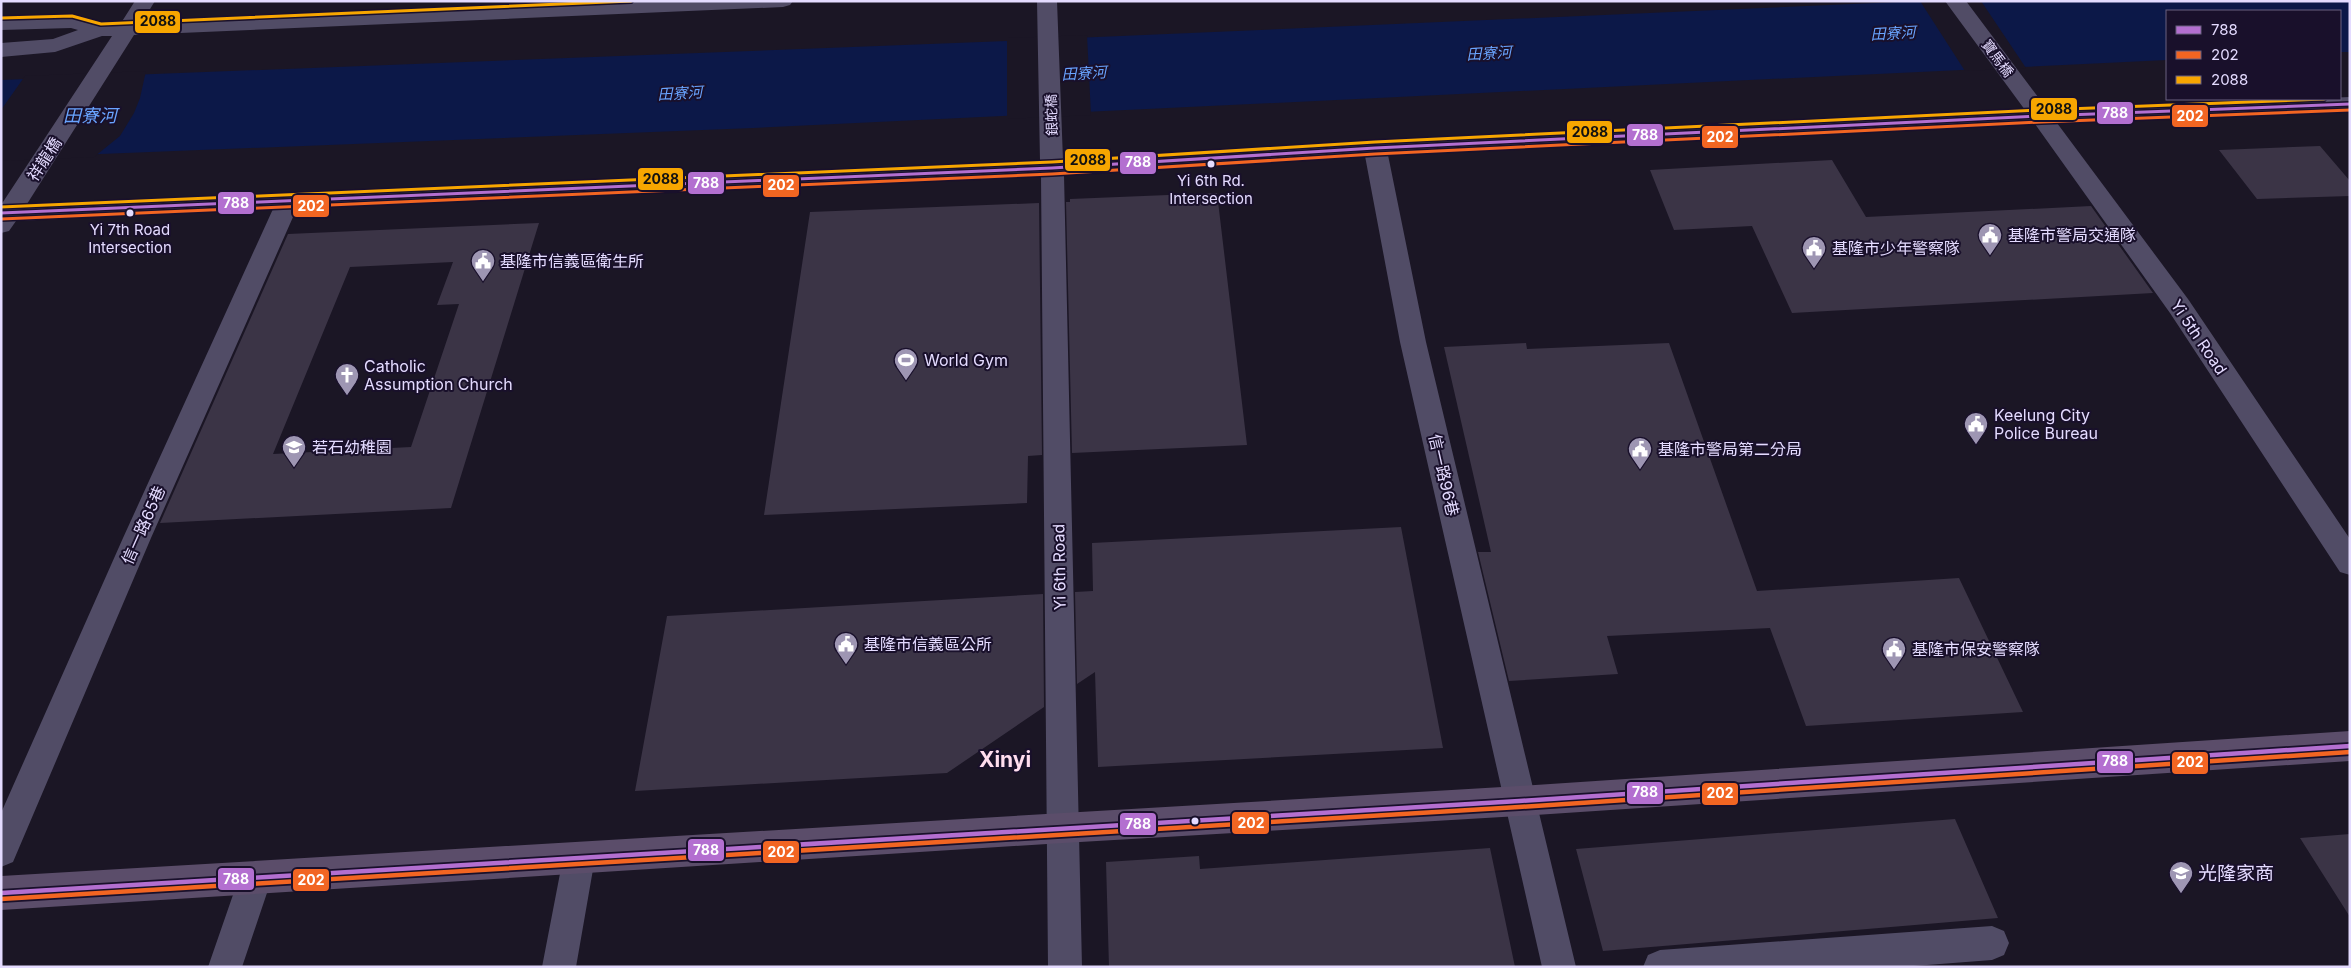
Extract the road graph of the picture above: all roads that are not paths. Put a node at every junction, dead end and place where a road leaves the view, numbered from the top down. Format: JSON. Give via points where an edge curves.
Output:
{"nodes":[{"id":1,"x":145,"y":1,"type":"edge"},
{"id":2,"x":784,"y":1,"type":"edge"},
{"id":3,"x":1047,"y":1,"type":"edge"},
{"id":4,"x":1955,"y":1,"type":"edge"},
{"id":5,"x":1,"y":24,"type":"edge"},
{"id":6,"x":127,"y":29,"type":"junction"},
{"id":7,"x":100,"y":30,"type":"junction"},
{"id":8,"x":1,"y":50,"type":"edge"},
{"id":9,"x":2350,"y":104,"type":"edge"},
{"id":10,"x":2041,"y":116,"type":"junction"},
{"id":11,"x":1374,"y":148,"type":"junction"},
{"id":12,"x":1052,"y":168,"type":"junction"},
{"id":13,"x":289,"y":201,"type":"junction"},
{"id":14,"x":4,"y":217,"type":"edge"},
{"id":15,"x":2350,"y":563,"type":"edge"},
{"id":16,"x":2350,"y":746,"type":"edge"},
{"id":17,"x":1519,"y":801,"type":"junction"},
{"id":18,"x":1063,"y":827,"type":"junction"},
{"id":19,"x":1,"y":851,"type":"edge"},
{"id":20,"x":579,"y":858,"type":"junction"},
{"id":21,"x":255,"y":878,"type":"junction"},
{"id":22,"x":1,"y":893,"type":"edge"},
{"id":23,"x":1992,"y":943,"type":"dead end"},
{"id":24,"x":225,"y":967,"type":"edge"},
{"id":25,"x":559,"y":967,"type":"edge"},
{"id":26,"x":1065,"y":967,"type":"edge"},
{"id":27,"x":1559,"y":967,"type":"edge"},
{"id":28,"x":1660,"y":967,"type":"edge"}],
"edges":[{"from":1,"to":6,"type":"street","name":"祥龍橋"},
{"from":2,"to":6,"type":"street"},
{"from":3,"to":12,"type":"street","name":"銀蛇橋"},
{"from":4,"to":10,"type":"street","name":"寶馬橋"},
{"from":5,"to":7,"type":"street","via":[[72,22]]},
{"from":6,"to":7,"type":"street"},
{"from":6,"to":14,"type":"street","name":"祥龍橋"},
{"from":7,"to":8,"type":"street","via":[[55,45]]},
{"from":9,"to":10,"type":"street"},
{"from":10,"to":11,"type":"street"},
{"from":10,"to":15,"type":"street","name":"Yi 5th Road","via":[[2178,306]]},
{"from":11,"to":12,"type":"street"},
{"from":11,"to":17,"type":"street","name":"信一路96巷","via":[[1413,342]]},
{"from":12,"to":13,"type":"street"},
{"from":12,"to":18,"type":"street","name":"Yi 6th Road"},
{"from":13,"to":14,"type":"street"},
{"from":13,"to":19,"type":"street","name":"信一路65巷"},
{"from":16,"to":17,"type":"main road"},
{"from":17,"to":18,"type":"main road"},
{"from":17,"to":27,"type":"street","name":"信一路96巷"},
{"from":18,"to":20,"type":"main road"},
{"from":18,"to":26,"type":"street","name":"Yi 6th Road"},
{"from":20,"to":21,"type":"main road"},
{"from":20,"to":25,"type":"street"},
{"from":21,"to":22,"type":"main road"},
{"from":21,"to":24,"type":"street"},
{"from":23,"to":28,"type":"street"}]}
